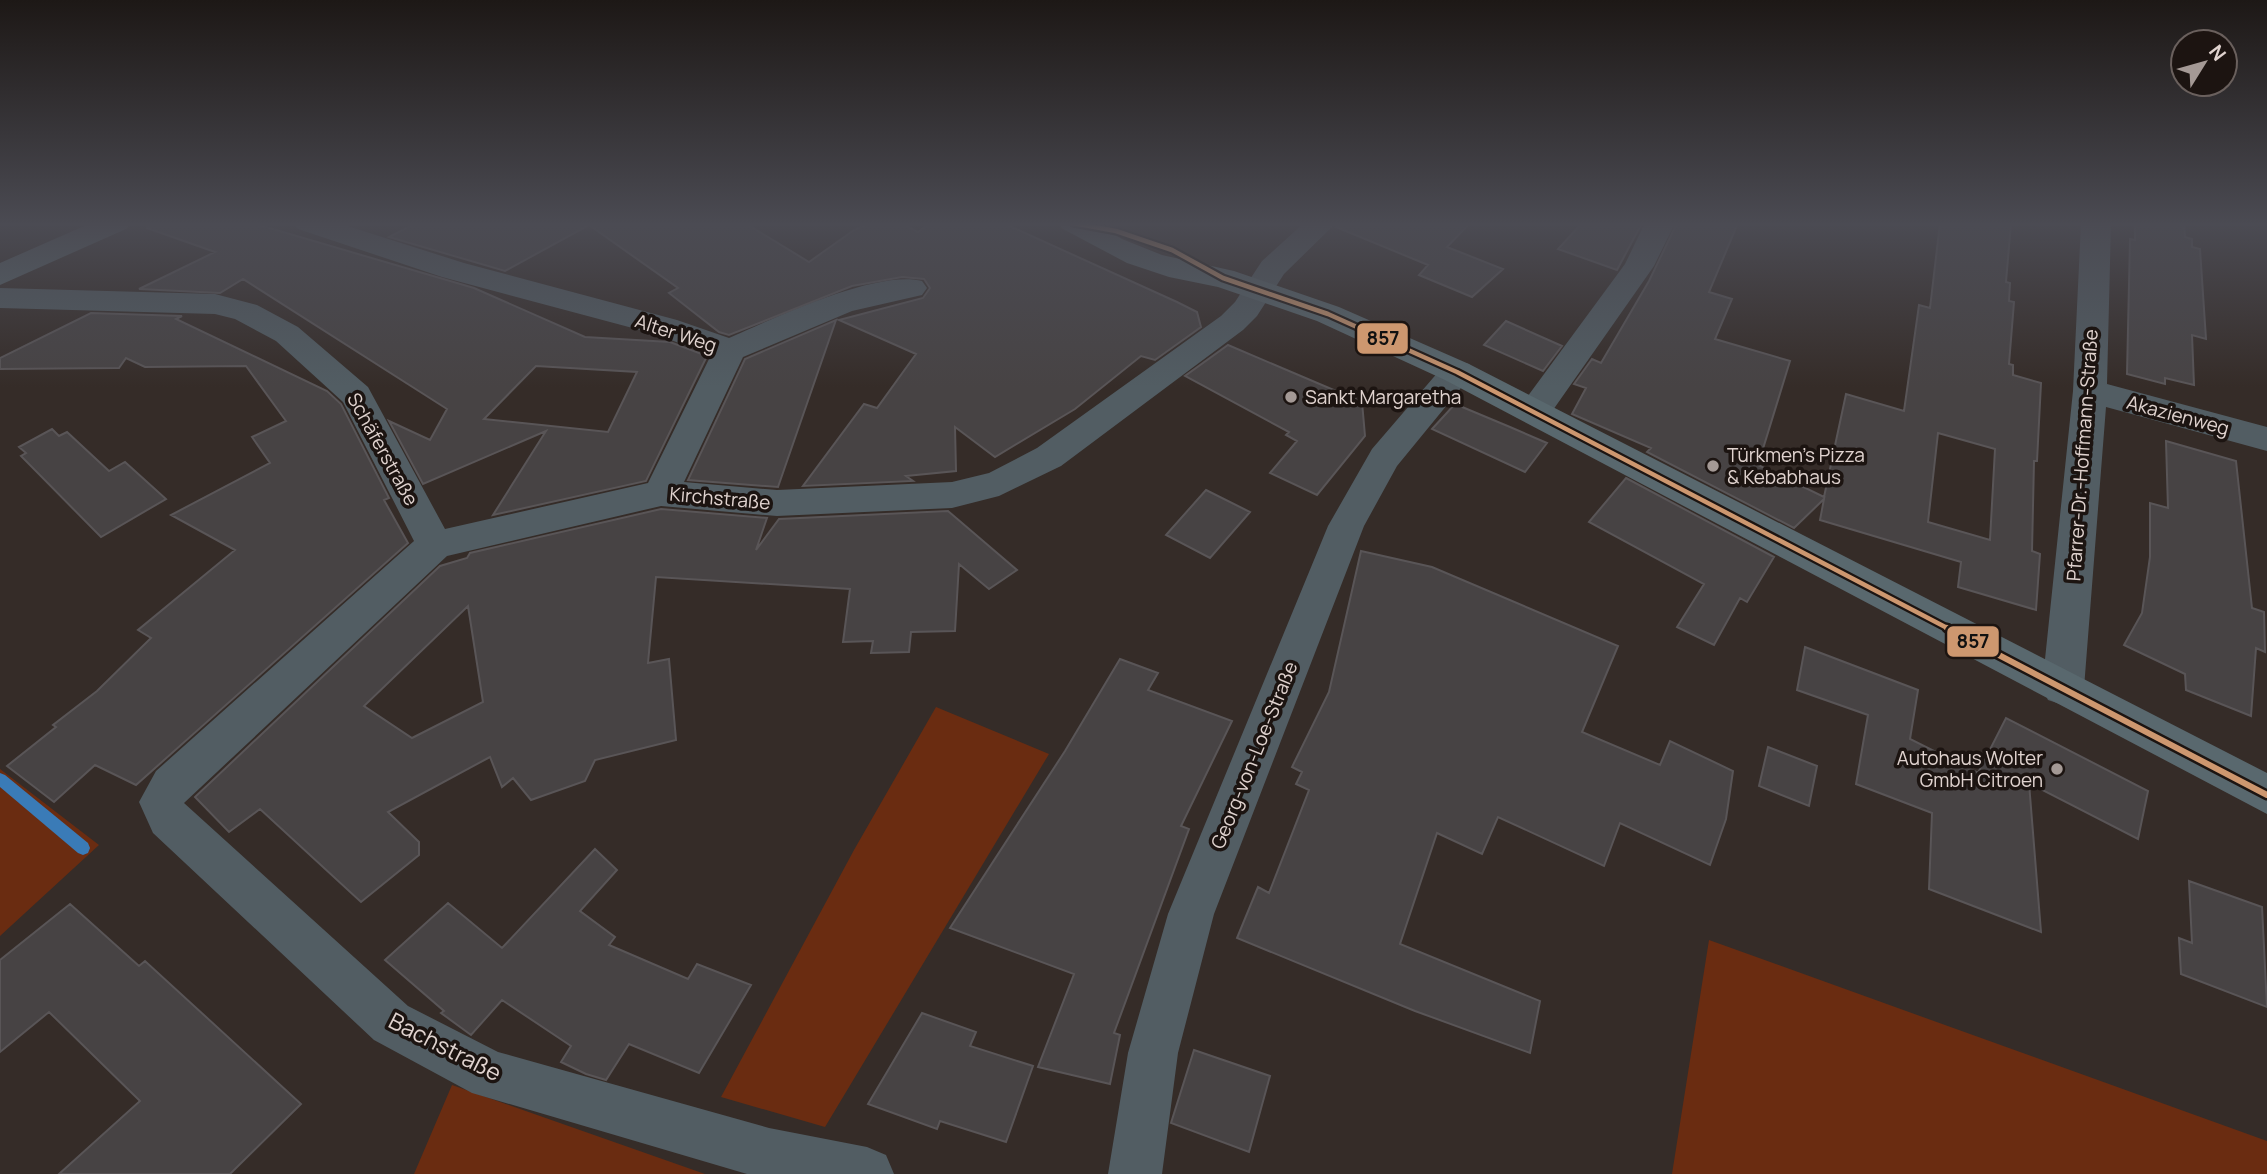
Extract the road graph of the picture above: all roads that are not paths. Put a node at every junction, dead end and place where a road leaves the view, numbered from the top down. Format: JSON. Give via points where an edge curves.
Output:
{"nodes":[{"id":1,"x":482,"y":278,"type":"edge"},
{"id":2,"x":1221,"y":278,"type":"edge"},
{"id":3,"x":1265,"y":278,"type":"edge"},
{"id":4,"x":1631,"y":278,"type":"edge"},
{"id":5,"x":2094,"y":278,"type":"edge"},
{"id":6,"x":911,"y":288,"type":"dead end"},
{"id":7,"x":1256,"y":290,"type":"junction"},
{"id":8,"x":0,"y":298,"type":"edge"},
{"id":9,"x":730,"y":350,"type":"junction"},
{"id":10,"x":1457,"y":372,"type":"junction"},
{"id":11,"x":2090,"y":391,"type":"junction"},
{"id":12,"x":1535,"y":412,"type":"junction"},
{"id":13,"x":2267,"y":439,"type":"edge"},
{"id":14,"x":661,"y":493,"type":"junction"},
{"id":15,"x":435,"y":545,"type":"junction"},
{"id":16,"x":2063,"y":688,"type":"junction"},
{"id":17,"x":171,"y":783,"type":"joint"},
{"id":18,"x":2267,"y":795,"type":"edge"},
{"id":19,"x":867,"y":1174,"type":"edge"},
{"id":20,"x":1135,"y":1174,"type":"edge"}],
"edges":[{"from":1,"to":9,"type":"street","name":"Alter Weg","via":[[666,327]]},
{"from":2,"to":7,"type":"main road"},
{"from":3,"to":7,"type":"street","name":"Kirchstraße"},
{"from":4,"to":12,"type":"street"},
{"from":5,"to":11,"type":"street","name":"Pfarrer-Dr.-Hoffmann-Straße"},
{"from":6,"to":9,"type":"street","via":[[884,291],[816,312]]},
{"from":7,"to":10,"type":"main road","via":[[1339,319]]},
{"from":7,"to":14,"type":"street","name":"Kirchstraße","via":[[1232,323],[1049,457],[999,483],[953,495],[778,503]]},
{"from":8,"to":15,"type":"street","name":"Schäferstraße","via":[[215,304],[246,312],[287,334],[356,395]]},
{"from":9,"to":14,"type":"street","name":"Alter Weg"},
{"from":10,"to":12,"type":"main road"},
{"from":10,"to":20,"type":"street","name":"Georg-von-Loe-Straße","via":[[1384,458],[1346,526],[1191,914],[1153,1053]]},
{"from":11,"to":13,"type":"street","name":"Akazienweg"},
{"from":11,"to":16,"type":"street","name":"Pfarrer-Dr.-Hoffmann-Straße"},
{"from":12,"to":16,"type":"main road"},
{"from":14,"to":15,"type":"street","name":"Kirchstraße"},
{"from":15,"to":17,"type":"street","name":"Kirchstraße"},
{"from":16,"to":18,"type":"main road"},
{"from":17,"to":19,"type":"street","name":"Bachstraße","via":[[161,802],[169,819],[391,1023],[490,1074],[769,1154]]}]}
